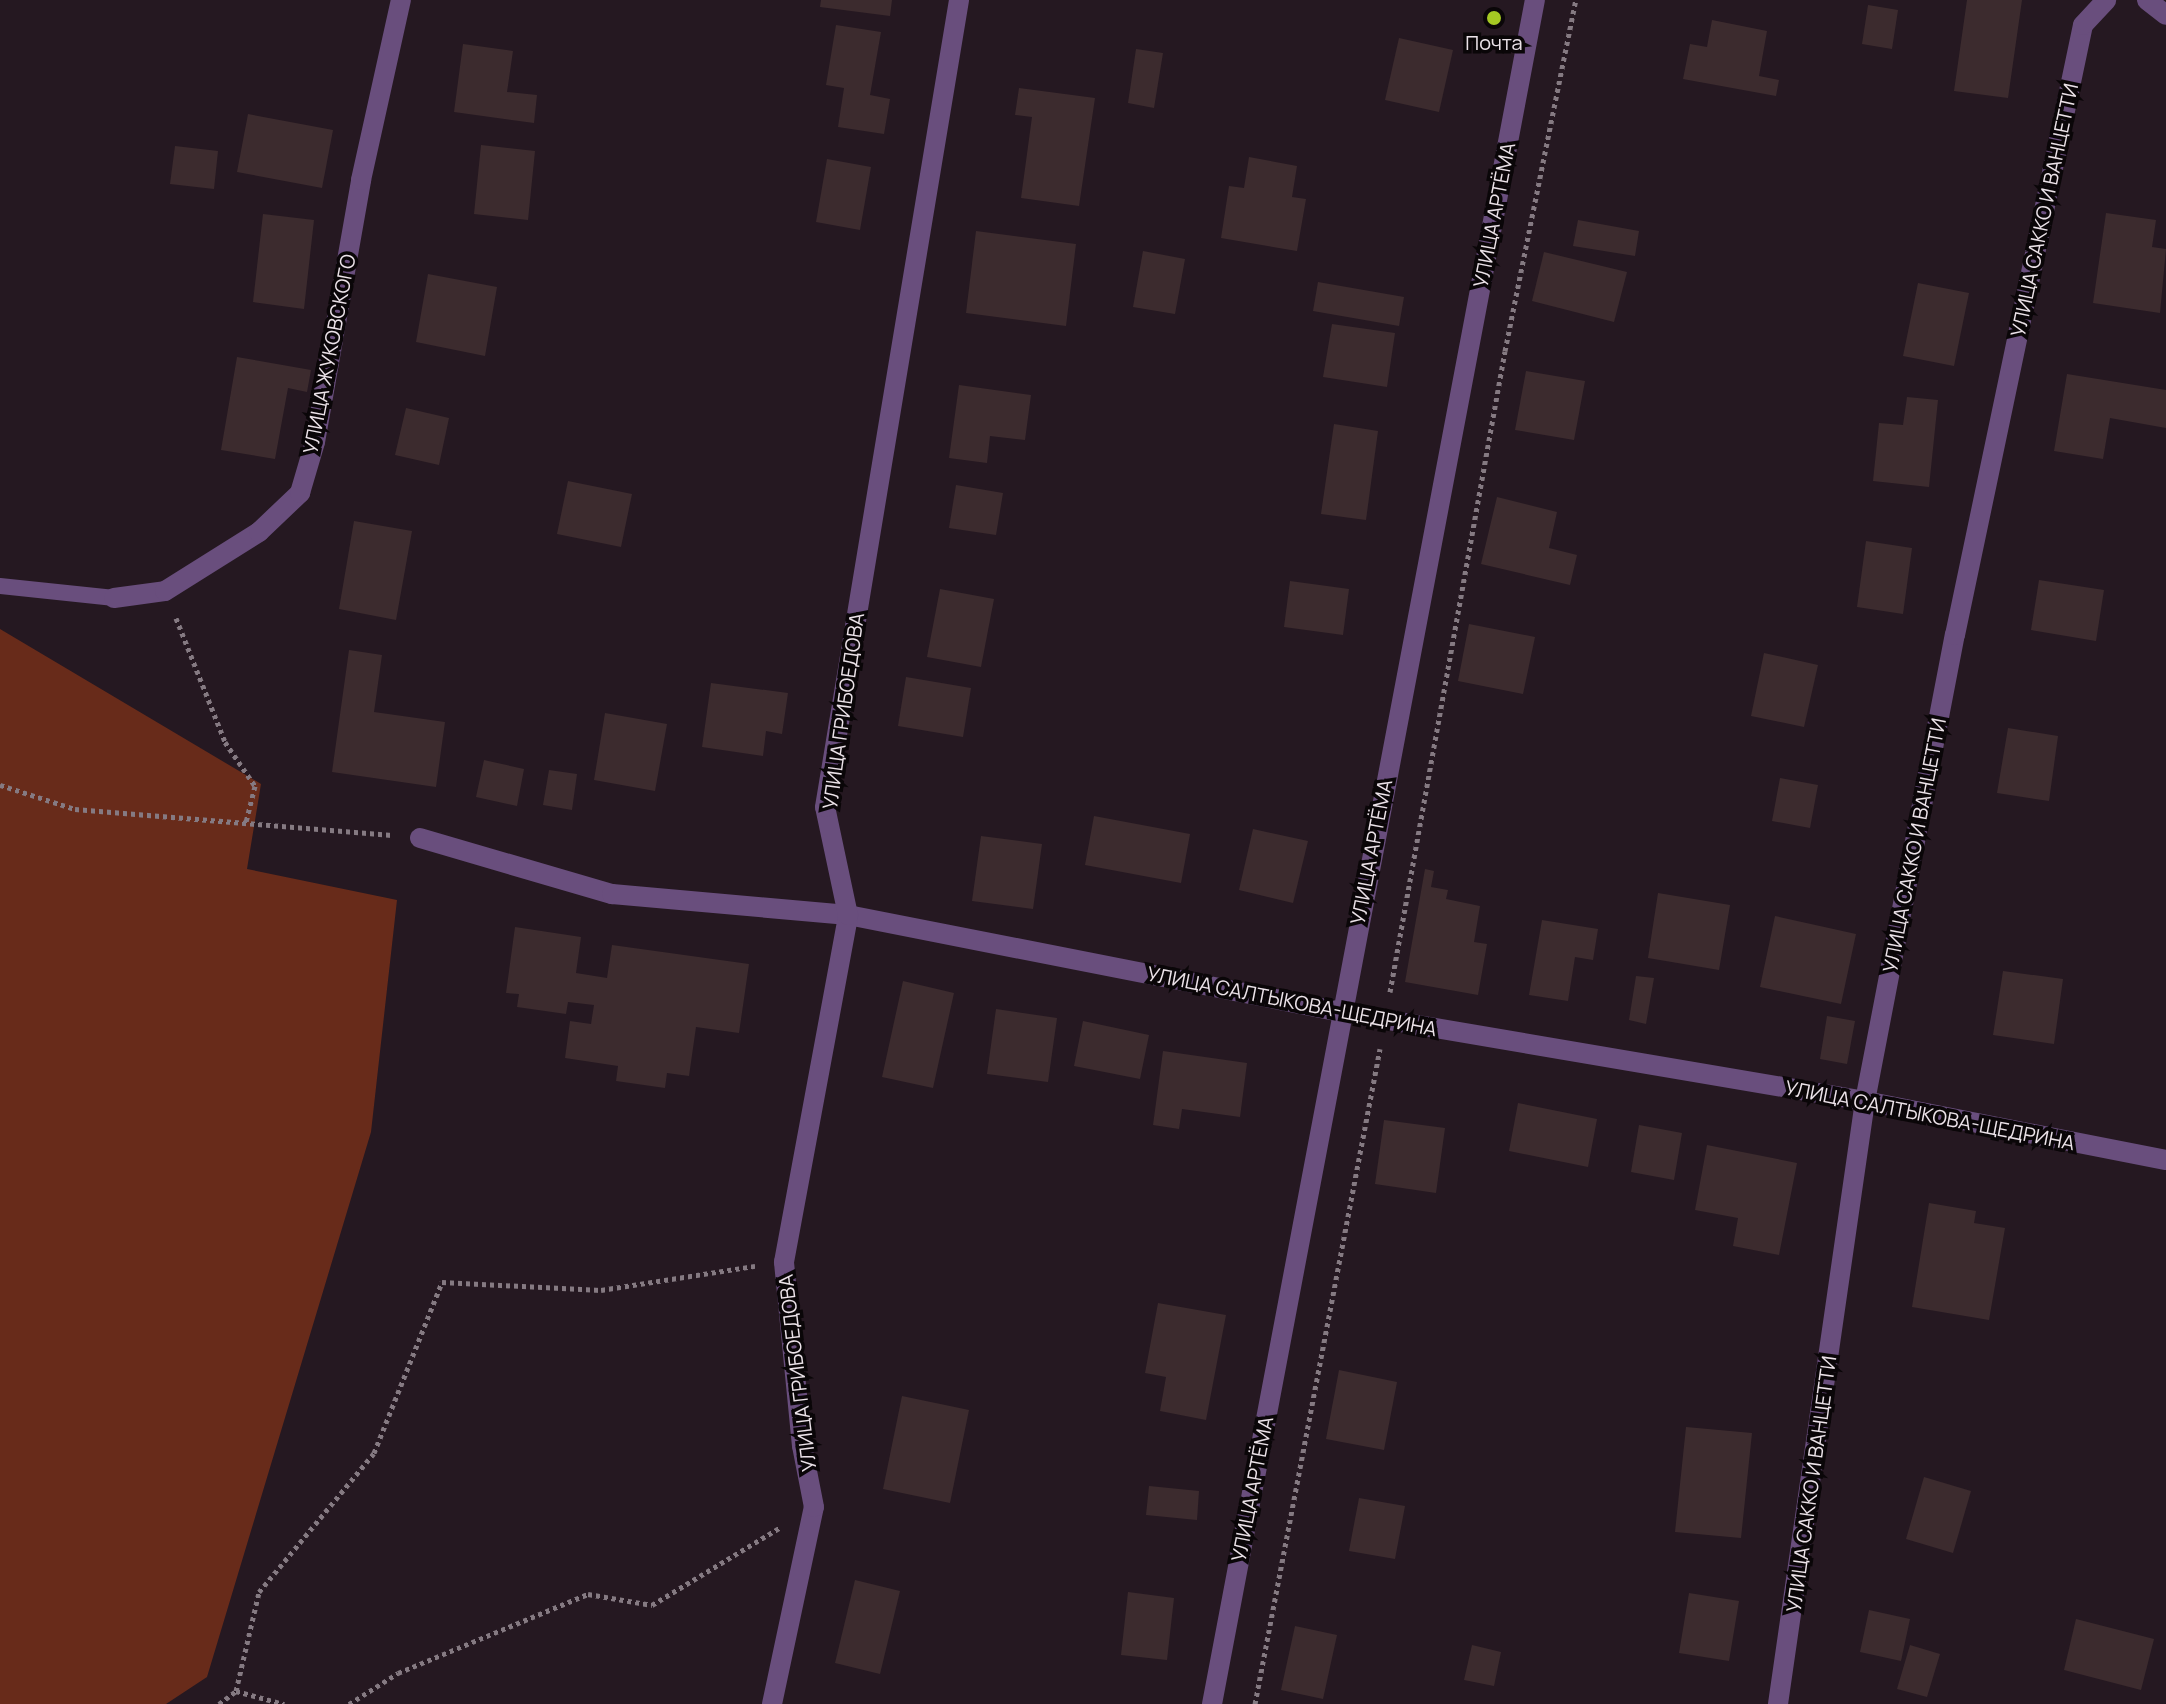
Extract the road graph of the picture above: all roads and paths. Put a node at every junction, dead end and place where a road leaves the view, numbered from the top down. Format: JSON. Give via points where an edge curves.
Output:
{"nodes":[{"id":1,"x":401,"y":0,"type":"edge"},
{"id":2,"x":959,"y":0,"type":"edge"},
{"id":3,"x":1535,"y":0,"type":"edge"},
{"id":4,"x":1576,"y":0,"type":"edge"},
{"id":5,"x":2106,"y":0,"type":"edge"},
{"id":6,"x":2147,"y":0,"type":"edge"},
{"id":7,"x":2166,"y":15,"type":"edge"},
{"id":8,"x":0,"y":586,"type":"edge"},
{"id":9,"x":165,"y":591,"type":"junction"},
{"id":10,"x":114,"y":598,"type":"joint"},
{"id":11,"x":0,"y":785,"type":"edge"},
{"id":12,"x":246,"y":822,"type":"junction"},
{"id":13,"x":420,"y":838,"type":"joint"},
{"id":14,"x":848,"y":915,"type":"junction"},
{"id":15,"x":1341,"y":1012,"type":"junction"},
{"id":16,"x":1385,"y":1020,"type":"junction"},
{"id":17,"x":1865,"y":1101,"type":"junction"},
{"id":18,"x":2166,"y":1160,"type":"edge"},
{"id":19,"x":784,"y":1262,"type":"junction"},
{"id":20,"x":814,"y":1507,"type":"junction"},
{"id":21,"x":236,"y":1691,"type":"junction"},
{"id":22,"x":219,"y":1704,"type":"edge"},
{"id":23,"x":284,"y":1704,"type":"edge"},
{"id":24,"x":349,"y":1704,"type":"edge"},
{"id":25,"x":772,"y":1704,"type":"edge"},
{"id":26,"x":1212,"y":1704,"type":"edge"},
{"id":27,"x":1255,"y":1704,"type":"edge"},
{"id":28,"x":1778,"y":1704,"type":"edge"}],
"edges":[{"from":1,"to":9,"type":"street","name":"УЛИЦА ЖУКОВСКОГО","via":[[361,180],[315,442],[300,493],[259,532]]},
{"from":2,"to":14,"type":"street","name":"УЛИЦА ГРИБОЕДОВА","via":[[825,807]]},
{"from":3,"to":15,"type":"street","name":"УЛИЦА АРТЁМА"},
{"from":4,"to":16,"type":"path","via":[[1505,351]]},
{"from":5,"to":17,"type":"street","name":"УЛИЦА САККО И ВАНЦЕТТИ","via":[[2083,25],[1955,635]]},
{"from":6,"to":7,"type":"street"},
{"from":8,"to":10,"type":"lane"},
{"from":9,"to":10,"type":"street","name":"УЛИЦА ЖУКОВСКОГО"},
{"from":9,"to":12,"type":"path","via":[[225,742],[255,786]]},
{"from":11,"to":12,"type":"path","via":[[75,809]]},
{"from":12,"to":13,"type":"path"},
{"from":13,"to":14,"type":"street","name":"УЛИЦА САЛТЫКОВА-ЩЕДРИНА","via":[[612,894]]},
{"from":14,"to":15,"type":"street","name":"УЛИЦА САЛТЫКОВА-ЩЕДРИНА"},
{"from":14,"to":19,"type":"street","name":"УЛИЦА ГРИБОЕДОВА"},
{"from":15,"to":16,"type":"street","name":"УЛИЦА САЛТЫКОВА-ЩЕДРИНА"},
{"from":15,"to":26,"type":"street","name":"УЛИЦА АРТЁМА"},
{"from":16,"to":17,"type":"street","name":"УЛИЦА САЛТЫКОВА-ЩЕДРИНА"},
{"from":16,"to":27,"type":"path"},
{"from":17,"to":18,"type":"street","name":"УЛИЦА САЛТЫКОВА-ЩЕДРИНА"},
{"from":17,"to":28,"type":"street","name":"УЛИЦА САККО И ВАНЦЕТТИ"},
{"from":19,"to":20,"type":"street","name":"УЛИЦА ГРИБОЕДОВА","via":[[802,1446]]},
{"from":19,"to":21,"type":"path","via":[[601,1290],[442,1282],[374,1453],[259,1592]]},
{"from":20,"to":24,"type":"path","via":[[652,1605],[588,1594],[398,1673]]},
{"from":20,"to":25,"type":"street","name":"УЛИЦА ГРИБОЕДОВА"},
{"from":21,"to":22,"type":"path"},
{"from":21,"to":23,"type":"path"}]}
